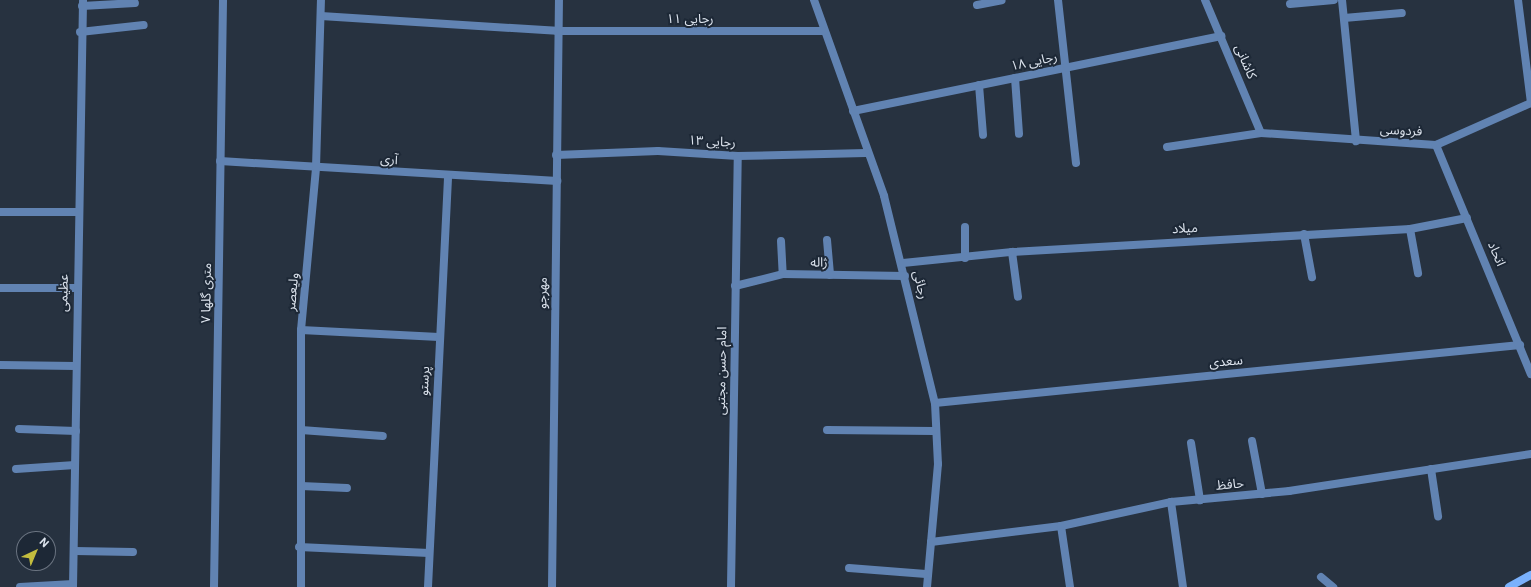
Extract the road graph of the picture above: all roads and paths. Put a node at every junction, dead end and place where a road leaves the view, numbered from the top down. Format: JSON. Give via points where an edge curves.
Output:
{"nodes":[{"id":1,"x":224,"y":0,"type":"edge"},
{"id":2,"x":321,"y":0,"type":"edge"},
{"id":3,"x":559,"y":0,"type":"edge"},
{"id":4,"x":814,"y":0,"type":"edge"},
{"id":5,"x":1002,"y":0,"type":"edge"},
{"id":6,"x":1058,"y":0,"type":"edge"},
{"id":7,"x":1205,"y":0,"type":"edge"},
{"id":8,"x":1334,"y":0,"type":"edge"},
{"id":9,"x":1342,"y":0,"type":"edge"},
{"id":10,"x":1518,"y":0,"type":"edge"},
{"id":11,"x":83,"y":3,"type":"edge"},
{"id":12,"x":135,"y":3,"type":"dead end"},
{"id":13,"x":1290,"y":4,"type":"dead end"},
{"id":14,"x":977,"y":5,"type":"dead end"},
{"id":15,"x":1402,"y":13,"type":"dead end"},
{"id":16,"x":321,"y":16,"type":"junction"},
{"id":17,"x":1344,"y":18,"type":"junction"},
{"id":18,"x":144,"y":25,"type":"dead end"},
{"id":19,"x":557,"y":31,"type":"junction"},
{"id":20,"x":824,"y":31,"type":"junction"},
{"id":21,"x":80,"y":32,"type":"junction"},
{"id":22,"x":1221,"y":36,"type":"junction"},
{"id":23,"x":1067,"y":67,"type":"junction"},
{"id":24,"x":1015,"y":78,"type":"junction"},
{"id":25,"x":979,"y":85,"type":"junction"},
{"id":26,"x":1531,"y":103,"type":"edge"},
{"id":27,"x":853,"y":111,"type":"junction"},
{"id":28,"x":1261,"y":133,"type":"junction"},
{"id":29,"x":1019,"y":134,"type":"dead end"},
{"id":30,"x":983,"y":135,"type":"dead end"},
{"id":31,"x":1356,"y":141,"type":"junction"},
{"id":32,"x":1436,"y":145,"type":"junction"},
{"id":33,"x":1167,"y":147,"type":"dead end"},
{"id":34,"x":866,"y":152,"type":"junction"},
{"id":35,"x":556,"y":155,"type":"junction"},
{"id":36,"x":738,"y":156,"type":"junction"},
{"id":37,"x":220,"y":161,"type":"junction"},
{"id":38,"x":1076,"y":163,"type":"dead end"},
{"id":39,"x":316,"y":167,"type":"junction"},
{"id":40,"x":448,"y":176,"type":"junction"},
{"id":41,"x":557,"y":181,"type":"junction"},
{"id":42,"x":0,"y":212,"type":"edge"},
{"id":43,"x":79,"y":212,"type":"junction"},
{"id":44,"x":1467,"y":218,"type":"junction"},
{"id":45,"x":964,"y":227,"type":"dead end"},
{"id":46,"x":1410,"y":229,"type":"junction"},
{"id":47,"x":1304,"y":234,"type":"junction"},
{"id":48,"x":782,"y":240,"type":"dead end"},
{"id":49,"x":827,"y":240,"type":"dead end"},
{"id":50,"x":1012,"y":252,"type":"junction"},
{"id":51,"x":965,"y":258,"type":"junction"},
{"id":52,"x":903,"y":263,"type":"junction"},
{"id":53,"x":1418,"y":273,"type":"dead end"},
{"id":54,"x":783,"y":274,"type":"junction"},
{"id":55,"x":830,"y":275,"type":"junction"},
{"id":56,"x":905,"y":276,"type":"junction"},
{"id":57,"x":1312,"y":277,"type":"dead end"},
{"id":58,"x":735,"y":286,"type":"junction"},
{"id":59,"x":0,"y":288,"type":"edge"},
{"id":60,"x":76,"y":288,"type":"junction"},
{"id":61,"x":1018,"y":297,"type":"dead end"},
{"id":62,"x":301,"y":330,"type":"junction"},
{"id":63,"x":439,"y":337,"type":"junction"},
{"id":64,"x":1520,"y":345,"type":"junction"},
{"id":65,"x":0,"y":365,"type":"edge"},
{"id":66,"x":76,"y":366,"type":"junction"},
{"id":67,"x":1531,"y":374,"type":"edge"},
{"id":68,"x":935,"y":403,"type":"junction"},
{"id":69,"x":19,"y":429,"type":"dead end"},
{"id":70,"x":301,"y":430,"type":"junction"},
{"id":71,"x":827,"y":430,"type":"dead end"},
{"id":72,"x":76,"y":431,"type":"junction"},
{"id":73,"x":934,"y":431,"type":"junction"},
{"id":74,"x":383,"y":436,"type":"dead end"},
{"id":75,"x":1252,"y":441,"type":"dead end"},
{"id":76,"x":1191,"y":444,"type":"dead end"},
{"id":77,"x":1531,"y":454,"type":"edge"},
{"id":78,"x":75,"y":465,"type":"junction"},
{"id":79,"x":16,"y":469,"type":"dead end"},
{"id":80,"x":1431,"y":469,"type":"junction"},
{"id":81,"x":301,"y":486,"type":"junction"},
{"id":82,"x":347,"y":488,"type":"dead end"},
{"id":83,"x":1262,"y":494,"type":"junction"},
{"id":84,"x":1200,"y":500,"type":"junction"},
{"id":85,"x":1171,"y":502,"type":"junction"},
{"id":86,"x":1438,"y":516,"type":"dead end"},
{"id":87,"x":1061,"y":526,"type":"junction"},
{"id":88,"x":931,"y":542,"type":"junction"},
{"id":89,"x":299,"y":547,"type":"junction"},
{"id":90,"x":75,"y":551,"type":"junction"},
{"id":91,"x":133,"y":552,"type":"dead end"},
{"id":92,"x":429,"y":553,"type":"junction"},
{"id":93,"x":849,"y":568,"type":"dead end"},
{"id":94,"x":926,"y":574,"type":"junction"},
{"id":95,"x":1531,"y":575,"type":"edge"},
{"id":96,"x":1321,"y":577,"type":"dead end"},
{"id":97,"x":73,"y":585,"type":"edge"},
{"id":98,"x":20,"y":587,"type":"edge"},
{"id":99,"x":214,"y":587,"type":"edge"},
{"id":100,"x":301,"y":587,"type":"edge"},
{"id":101,"x":428,"y":587,"type":"edge"},
{"id":102,"x":552,"y":587,"type":"edge"},
{"id":103,"x":731,"y":587,"type":"edge"},
{"id":104,"x":927,"y":587,"type":"edge"},
{"id":105,"x":1070,"y":587,"type":"edge"},
{"id":106,"x":1183,"y":587,"type":"edge"},
{"id":107,"x":1333,"y":587,"type":"edge"},
{"id":108,"x":1509,"y":587,"type":"edge"}],
"edges":[{"from":1,"to":37,"type":"street","name":"۷ متری گلها"},
{"from":2,"to":16,"type":"street","name":"ولیعصر"},
{"from":3,"to":19,"type":"street","name":"مهرجو"},
{"from":4,"to":20,"type":"street","name":"رجائی"},
{"from":5,"to":14,"type":"street"},
{"from":6,"to":23,"type":"street"},
{"from":7,"to":22,"type":"street","name":"کاشانی"},
{"from":8,"to":13,"type":"street"},
{"from":9,"to":17,"type":"street"},
{"from":10,"to":26,"type":"street"},
{"from":11,"to":12,"type":"street"},
{"from":11,"to":21,"type":"street","name":"عظیمی"},
{"from":15,"to":17,"type":"street"},
{"from":16,"to":19,"type":"street","name":"رجایی ۱۱"},
{"from":16,"to":39,"type":"street","name":"ولیعصر"},
{"from":17,"to":31,"type":"street"},
{"from":18,"to":21,"type":"street"},
{"from":19,"to":20,"type":"street","name":"رجایی ۱۱"},
{"from":19,"to":35,"type":"street","name":"مهرجو"},
{"from":20,"to":27,"type":"street","name":"رجائی"},
{"from":21,"to":43,"type":"street","name":"عظیمی"},
{"from":22,"to":23,"type":"street","name":"رجایی ۱۸"},
{"from":22,"to":28,"type":"street","name":"کاشانی"},
{"from":23,"to":24,"type":"street","name":"رجایی ۱۸"},
{"from":23,"to":38,"type":"street"},
{"from":24,"to":25,"type":"street","name":"رجایی ۱۸"},
{"from":24,"to":29,"type":"street"},
{"from":25,"to":27,"type":"street","name":"رجایی ۱۸"},
{"from":25,"to":30,"type":"street"},
{"from":26,"to":32,"type":"street","name":"فردوسی"},
{"from":27,"to":34,"type":"street","name":"رجائی"},
{"from":28,"to":31,"type":"street","name":"فردوسی"},
{"from":28,"to":33,"type":"street","name":"فردوسی"},
{"from":31,"to":32,"type":"street","name":"فردوسی"},
{"from":32,"to":44,"type":"street","name":"اتحاد"},
{"from":34,"to":36,"type":"street","name":"رجایی ۱۳"},
{"from":34,"to":52,"type":"street","name":"رجائی","via":[[884,196]]},
{"from":35,"to":36,"type":"street","name":"رجایی ۱۳","via":[[658,151]]},
{"from":35,"to":41,"type":"street","name":"مهرجو"},
{"from":36,"to":58,"type":"street","name":"امام حسن مجتبی"},
{"from":37,"to":39,"type":"street","name":"آری"},
{"from":37,"to":99,"type":"street","name":"۷ متری گلها"},
{"from":39,"to":40,"type":"street","name":"آری"},
{"from":39,"to":62,"type":"street","name":"ولیعصر"},
{"from":40,"to":41,"type":"street","name":"آری"},
{"from":40,"to":63,"type":"street","name":"پرستو"},
{"from":41,"to":102,"type":"street","name":"مهرجو"},
{"from":42,"to":43,"type":"street"},
{"from":43,"to":60,"type":"street","name":"عظیمی"},
{"from":44,"to":46,"type":"street","name":"میلاد"},
{"from":44,"to":64,"type":"street","name":"اتحاد"},
{"from":45,"to":51,"type":"street"},
{"from":46,"to":47,"type":"street","name":"میلاد"},
{"from":46,"to":53,"type":"street"},
{"from":47,"to":50,"type":"street","name":"میلاد"},
{"from":47,"to":57,"type":"street"},
{"from":48,"to":54,"type":"street"},
{"from":49,"to":55,"type":"street"},
{"from":50,"to":51,"type":"street","name":"میلاد"},
{"from":50,"to":61,"type":"street"},
{"from":51,"to":52,"type":"street","name":"میلاد"},
{"from":52,"to":56,"type":"street","name":"رجائی"},
{"from":54,"to":55,"type":"street","name":"ژاله"},
{"from":54,"to":58,"type":"street","name":"ژاله"},
{"from":55,"to":56,"type":"street","name":"ژاله"},
{"from":56,"to":68,"type":"street","name":"رجائی"},
{"from":58,"to":103,"type":"street","name":"امام حسن مجتبی"},
{"from":59,"to":60,"type":"street"},
{"from":60,"to":66,"type":"street","name":"عظیمی"},
{"from":62,"to":63,"type":"street"},
{"from":62,"to":70,"type":"street","name":"ولیعصر"},
{"from":63,"to":92,"type":"street","name":"پرستو"},
{"from":64,"to":67,"type":"street","name":"اتحاد"},
{"from":64,"to":68,"type":"street","name":"سعدی"},
{"from":65,"to":66,"type":"street"},
{"from":66,"to":72,"type":"street","name":"عظیمی"},
{"from":68,"to":73,"type":"street","name":"رجائی"},
{"from":69,"to":72,"type":"street"},
{"from":70,"to":74,"type":"street"},
{"from":70,"to":81,"type":"street","name":"ولیعصر"},
{"from":71,"to":73,"type":"street"},
{"from":72,"to":78,"type":"street","name":"عظیمی"},
{"from":73,"to":88,"type":"street","name":"رجائی","via":[[938,464]]},
{"from":75,"to":83,"type":"street"},
{"from":76,"to":84,"type":"street"},
{"from":77,"to":80,"type":"street","name":"حافظ"},
{"from":78,"to":79,"type":"street"},
{"from":78,"to":90,"type":"street","name":"عظیمی"},
{"from":80,"to":83,"type":"street","name":"حافظ"},
{"from":80,"to":86,"type":"street"},
{"from":81,"to":82,"type":"street"},
{"from":81,"to":89,"type":"street","name":"ولیعصر"},
{"from":83,"to":84,"type":"street","name":"حافظ"},
{"from":84,"to":85,"type":"street","name":"حافظ"},
{"from":85,"to":87,"type":"street","name":"حافظ"},
{"from":85,"to":106,"type":"street"},
{"from":87,"to":88,"type":"street","name":"حافظ"},
{"from":87,"to":105,"type":"street"},
{"from":88,"to":94,"type":"street","name":"رجائی"},
{"from":89,"to":92,"type":"street"},
{"from":89,"to":100,"type":"street","name":"ولیعصر"},
{"from":90,"to":91,"type":"street"},
{"from":90,"to":97,"type":"street","name":"عظیمی"},
{"from":92,"to":101,"type":"street","name":"پرستو"},
{"from":93,"to":94,"type":"street"},
{"from":94,"to":104,"type":"street","name":"رجائی"},
{"from":95,"to":108,"type":"main road"},
{"from":96,"to":107,"type":"street"},
{"from":97,"to":98,"type":"street"}]}
